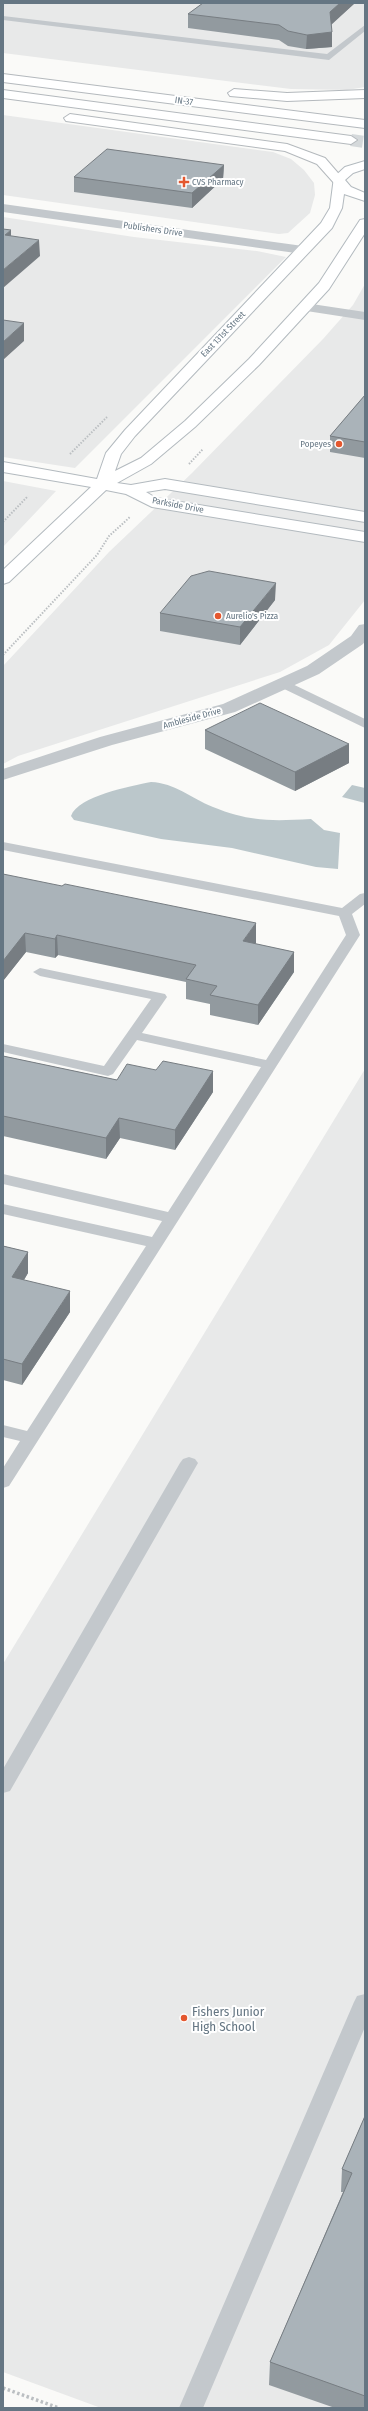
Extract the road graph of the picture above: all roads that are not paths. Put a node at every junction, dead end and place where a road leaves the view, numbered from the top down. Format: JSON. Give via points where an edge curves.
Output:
{"nodes":[{"id":1,"x":3,"y":18,"type":"edge"},
{"id":2,"x":365,"y":27,"type":"edge"},
{"id":3,"x":3,"y":78,"type":"edge"},
{"id":4,"x":220,"y":92,"type":"dead end"},
{"id":5,"x":3,"y":94,"type":"edge"},
{"id":6,"x":365,"y":94,"type":"edge"},
{"id":7,"x":59,"y":117,"type":"dead end"},
{"id":8,"x":365,"y":124,"type":"tunnel mouth"},
{"id":9,"x":351,"y":140,"type":"tunnel mouth"},
{"id":10,"x":365,"y":164,"type":"edge"},
{"id":11,"x":339,"y":182,"type":"junction"},
{"id":12,"x":365,"y":197,"type":"edge"},
{"id":13,"x":3,"y":208,"type":"edge"},
{"id":14,"x":365,"y":223,"type":"edge"},
{"id":15,"x":303,"y":250,"type":"junction"},
{"id":16,"x":305,"y":307,"type":"junction"},
{"id":17,"x":365,"y":316,"type":"edge"},
{"id":18,"x":3,"y":467,"type":"edge"},
{"id":19,"x":104,"y":484,"type":"junction"},
{"id":20,"x":132,"y":490,"type":"junction"},
{"id":21,"x":365,"y":517,"type":"edge"},
{"id":22,"x":365,"y":537,"type":"edge"},
{"id":23,"x":3,"y":579,"type":"edge"},
{"id":24,"x":365,"y":629,"type":"edge"},
{"id":25,"x":282,"y":684,"type":"junction"},
{"id":26,"x":365,"y":724,"type":"edge"},
{"id":27,"x":3,"y":775,"type":"edge"},
{"id":28,"x":3,"y":846,"type":"edge"},
{"id":29,"x":365,"y":897,"type":"edge"},
{"id":30,"x":345,"y":913,"type":"junction"},
{"id":31,"x":40,"y":972,"type":"dead end"},
{"id":32,"x":133,"y":1035,"type":"junction"},
{"id":33,"x":3,"y":1048,"type":"edge"},
{"id":34,"x":270,"y":1065,"type":"junction"},
{"id":35,"x":3,"y":1179,"type":"edge"},
{"id":36,"x":3,"y":1209,"type":"edge"},
{"id":37,"x":172,"y":1218,"type":"junction"},
{"id":38,"x":156,"y":1243,"type":"junction"},
{"id":39,"x":3,"y":1430,"type":"edge"},
{"id":40,"x":31,"y":1438,"type":"junction"},
{"id":41,"x":190,"y":1463,"type":"dead end"},
{"id":42,"x":3,"y":1482,"type":"edge"},
{"id":43,"x":3,"y":1786,"type":"edge"},
{"id":44,"x":365,"y":2002,"type":"edge"},
{"id":45,"x":191,"y":2408,"type":"edge"}],
"edges":[{"from":1,"to":2,"type":"lane","via":[[329,57]]},
{"from":3,"to":8,"type":"main road","name":"IN-37"},
{"from":4,"to":6,"type":"main road","via":[[287,97]]},
{"from":5,"to":9,"type":"main road","name":"IN-37"},
{"from":7,"to":11,"type":"main road","via":[[287,148],[321,161]]},
{"from":10,"to":11,"type":"main road","via":[[349,170]]},
{"from":11,"to":12,"type":"main road","via":[[346,190]]},
{"from":11,"to":15,"type":"main road","name":"East 131st Street","via":[[333,216]]},
{"from":13,"to":15,"type":"street","name":"Publishers Drive"},
{"from":14,"to":16,"type":"main road","name":"East 131st Street","via":[[339,266]]},
{"from":15,"to":19,"type":"main road","name":"East 131st Street","via":[[130,433],[114,453]]},
{"from":16,"to":17,"type":"street"},
{"from":16,"to":19,"type":"main road","name":"East 131st Street","via":[[254,362],[190,424],[146,461]]},
{"from":18,"to":19,"type":"main road"},
{"from":19,"to":20,"type":"main road"},
{"from":19,"to":23,"type":"main road","name":"East 131st Street"},
{"from":20,"to":21,"type":"main road","name":"Parkside Drive","via":[[165,484]]},
{"from":20,"to":22,"type":"main road","name":"Parkside Drive","via":[[152,502]]},
{"from":24,"to":25,"type":"street","name":"Ambleside Drive","via":[[357,640],[313,670]]},
{"from":25,"to":26,"type":"lane"},
{"from":25,"to":27,"type":"street","name":"Ambleside Drive","via":[[229,708],[106,741]]},
{"from":28,"to":30,"type":"lane"},
{"from":29,"to":30,"type":"lane"},
{"from":30,"to":34,"type":"lane","via":[[353,936]]},
{"from":31,"to":32,"type":"lane","via":[[160,997]]},
{"from":32,"to":33,"type":"lane","via":[[108,1071]]},
{"from":32,"to":34,"type":"lane"},
{"from":34,"to":37,"type":"lane"},
{"from":35,"to":37,"type":"lane"},
{"from":36,"to":38,"type":"lane"},
{"from":37,"to":38,"type":"lane"},
{"from":38,"to":40,"type":"lane"},
{"from":39,"to":40,"type":"lane"},
{"from":40,"to":42,"type":"lane"},
{"from":41,"to":43,"type":"lane"},
{"from":44,"to":45,"type":"lane"}]}
